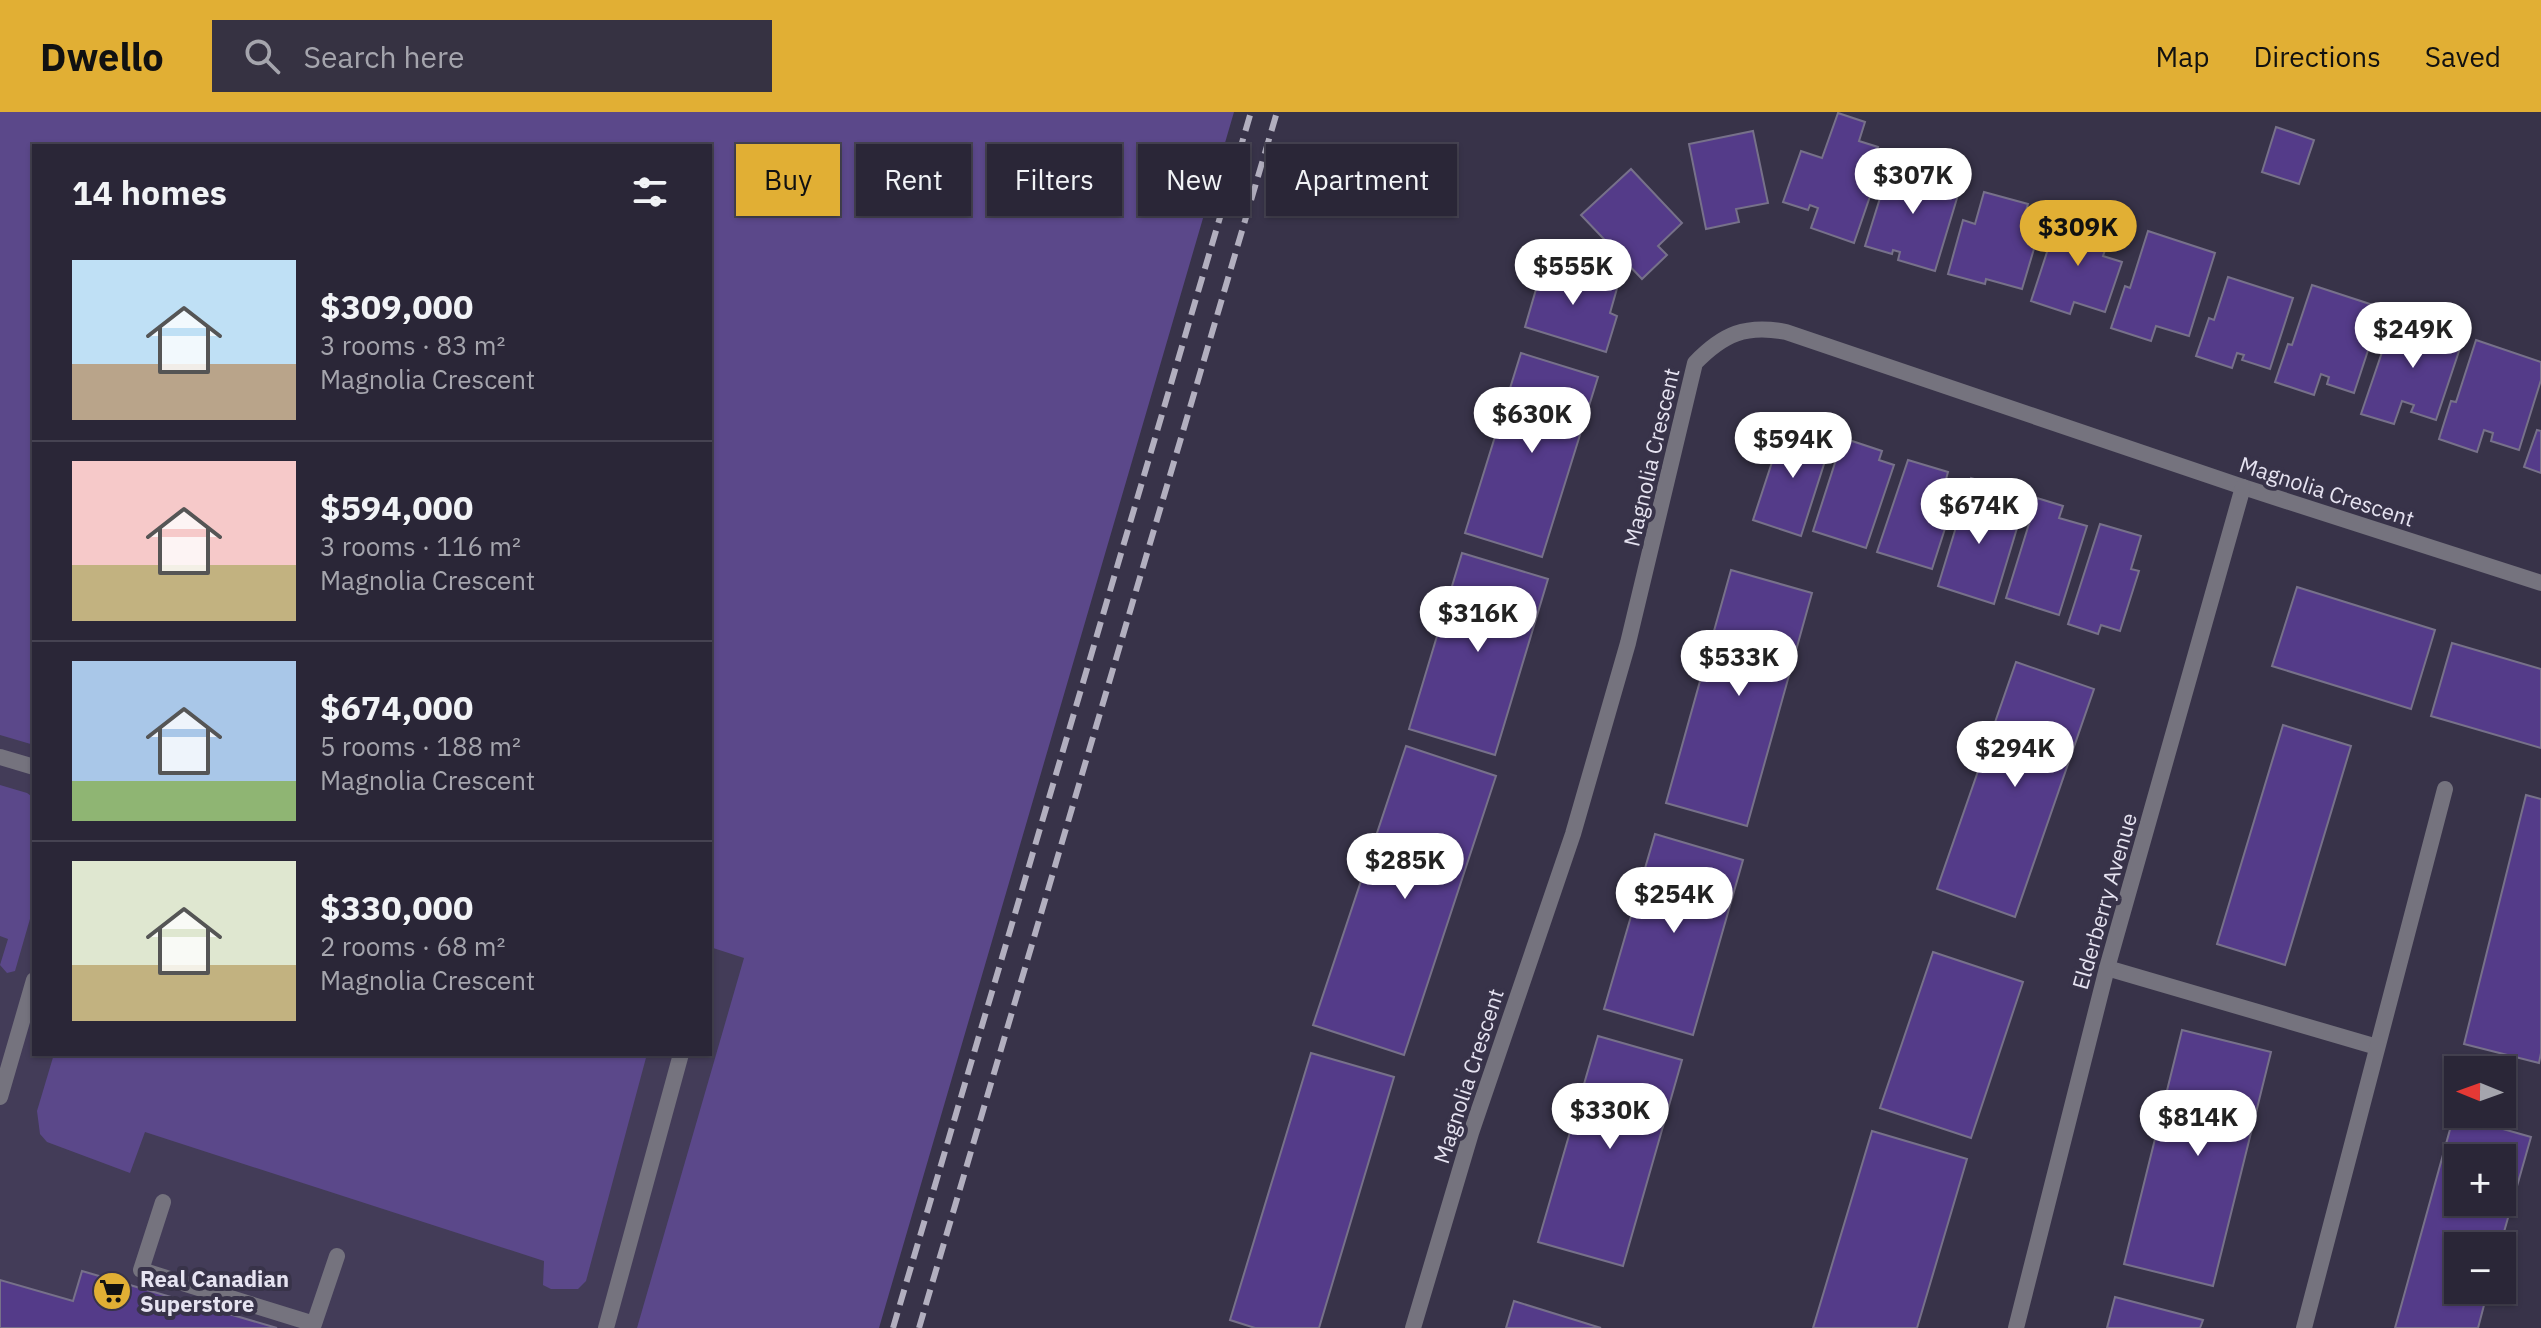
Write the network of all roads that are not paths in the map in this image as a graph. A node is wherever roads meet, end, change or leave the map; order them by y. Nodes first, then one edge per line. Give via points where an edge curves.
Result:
1 (2243, 487) junction
2 (2541, 583) edge
3 (0, 757) edge
4 (32, 766) edge
5 (2445, 789) dead end
6 (2107, 968) junction
7 (32, 987) edge
8 (2377, 1047) junction
9 (680, 1056) edge
10 (0, 1097) edge
11 (163, 1202) dead end
12 (337, 1256) dead end
13 (606, 1328) edge
14 (1413, 1328) edge
15 (2016, 1328) edge
16 (2304, 1328) edge

1 - 2 street, Magnolia Crescent
1 - 6 street, Elderberry Avenue
1 - 14 street, Magnolia Crescent via 1786,332 1763,327 1715,342 1695,363 1628,643 1573,834 1471,1133
3 - 4 street
5 - 8 street
6 - 8 street
6 - 15 street, Elderberry Avenue
7 - 10 street
8 - 16 street
9 - 13 street
11 - 12 street via 141,1270 314,1324

